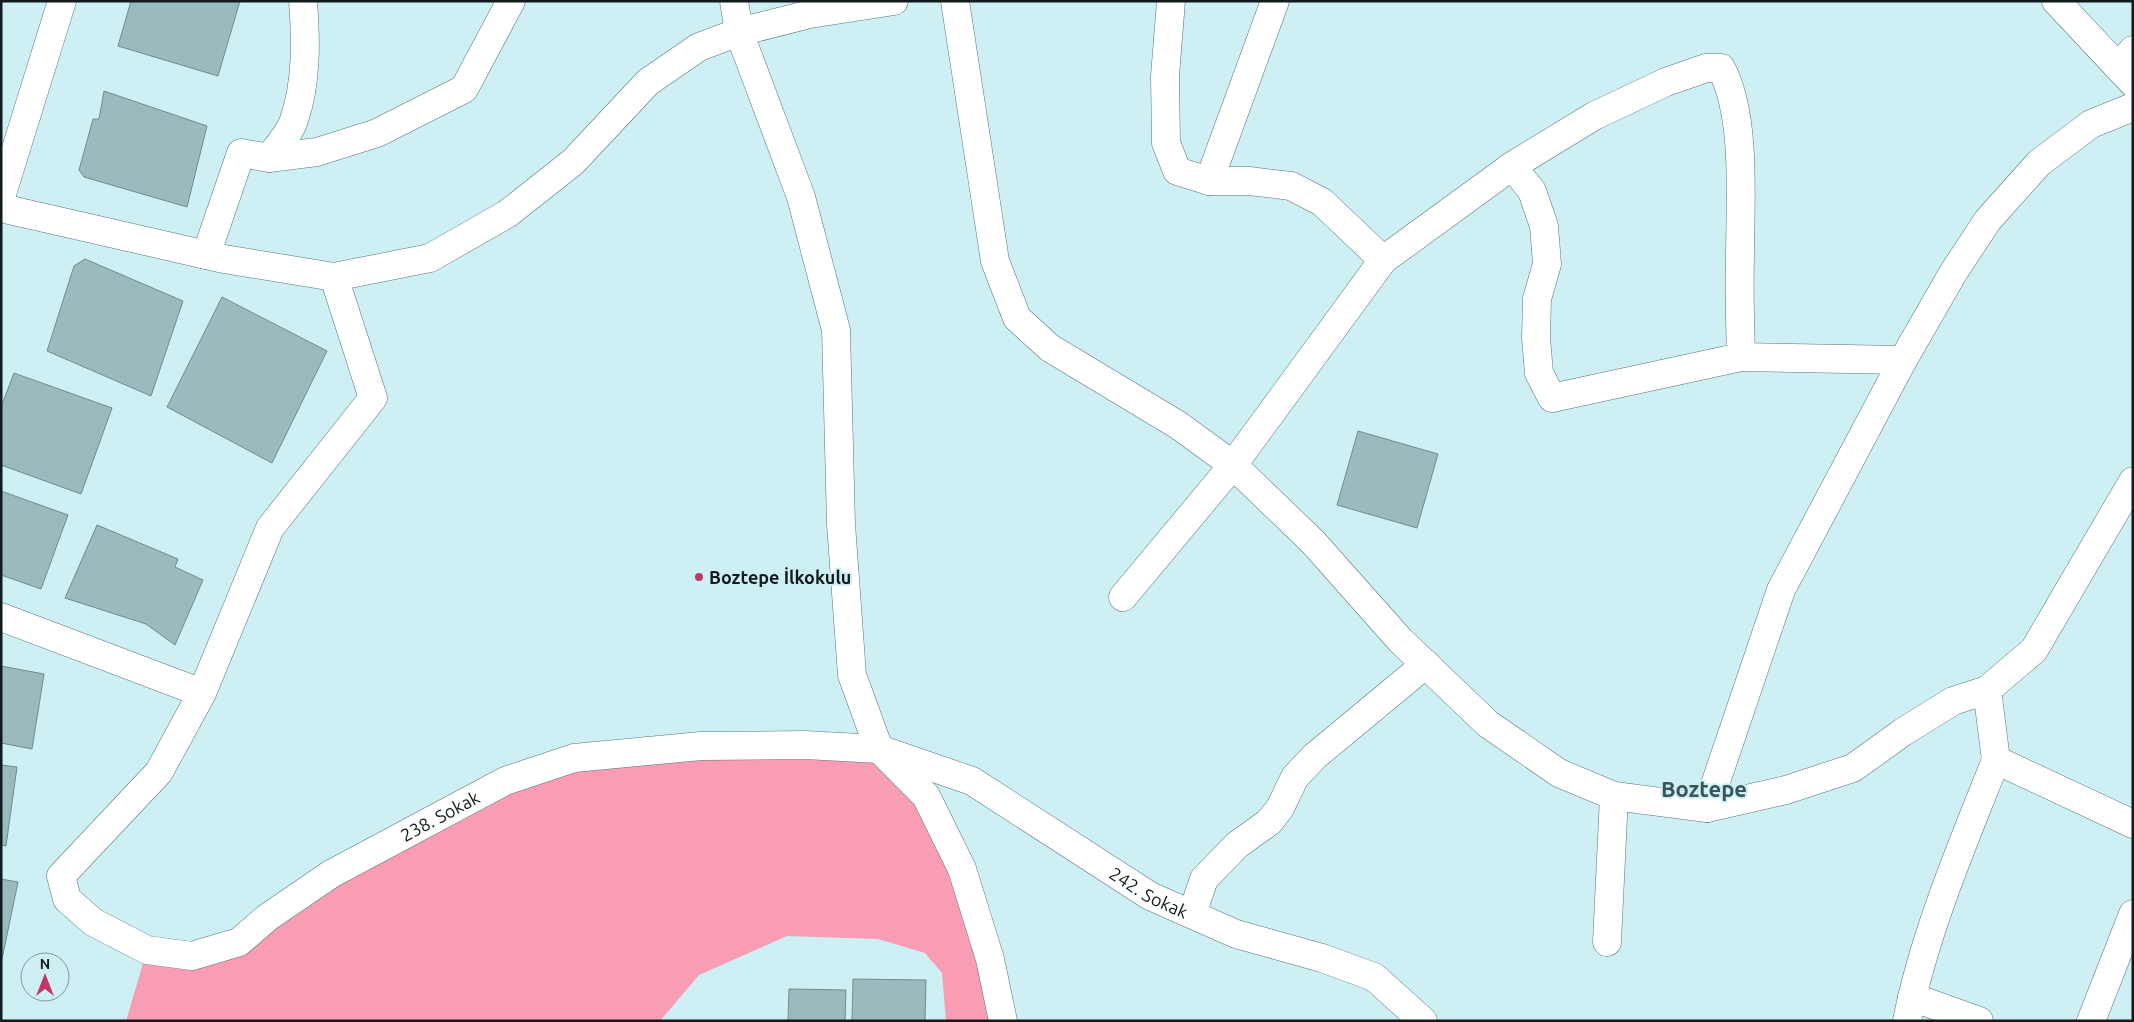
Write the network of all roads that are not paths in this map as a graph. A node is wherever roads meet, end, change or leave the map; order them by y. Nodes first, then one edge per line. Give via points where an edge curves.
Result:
1 (62, 1) edge
2 (303, 1) edge
3 (510, 1) edge
4 (734, 1) edge
5 (894, 1) edge
6 (955, 1) edge
7 (1171, 1) edge
8 (1275, 1) edge
9 (2056, 1) edge
10 (739, 32) junction
11 (2128, 67) edge
12 (2133, 107) edge
13 (269, 158) junction
14 (1512, 166) junction
15 (1209, 181) junction
16 (1, 197) edge
17 (1, 208) edge
18 (206, 255) junction
19 (1383, 260) junction
20 (334, 277) junction
21 (1741, 357) junction
22 (1903, 360) junction
23 (1233, 465) junction
24 (2133, 481) edge
25 (1123, 597) dead end
26 (1, 617) edge
27 (1426, 664) junction
28 (1987, 690) junction
29 (202, 693) junction
30 (879, 749) junction
31 (1996, 760) junction
32 (1614, 796) junction
33 (1707, 808) junction
34 (2133, 824) edge
35 (1192, 914) junction
36 (2133, 914) edge
37 (1607, 942) dead end
38 (1910, 1009) edge
39 (1003, 1021) edge
40 (1423, 1021) edge
41 (1979, 1021) edge
42 (2091, 1021) edge

1 - 16 street
2 - 13 street via 306,38 303,80 296,113
3 - 13 street via 464,89 377,133 317,152
4 - 10 street
5 - 10 street via 810,14
6 - 23 street via 995,261 1017,318 1050,348 1178,425
7 - 15 street via 1165,76 1166,143 1177,171
8 - 15 street
9 - 11 street
10 - 20 street via 699,47 648,82 573,162 506,214 430,258
10 - 30 street via 801,198 836,330 841,524 852,675
12 - 22 street via 2091,124 2039,163 1988,220
13 - 18 street via 242,153
14 - 19 street
14 - 21 street via 1532,191 1544,226 1547,264 1537,299 1536,338 1539,373 1552,398
14 - 21 street via 1594,116 1630,99 1706,68 1721,68 1728,81 1737,123
15 - 19 street via 1291,186 1322,202
17 - 18 street
18 - 20 street
19 - 23 street
20 - 29 street via 373,398 270,528
21 - 22 street
22 - 33 street via 1781,590
23 - 25 street
23 - 27 street via 1313,542 1400,640
24 - 28 street via 2034,650
26 - 29 street
27 - 32 street via 1488,724 1559,773
27 - 35 street via 1295,777 1280,808 1269,822 1237,845 1204,879
28 - 31 street
28 - 33 street via 1953,701 1853,768 1786,790
29 - 30 street, 238. Sokak via 159,772 61,876 67,899 93,922 147,950 192,956 239,942 268,917 332,874 505,781 574,758 702,746 805,745
30 - 35 street, 242. Sokak via 972,781 1150,896
30 - 39 street via 926,796 962,869 990,959
31 - 34 street
31 - 38 street via 1951,874
32 - 33 street
32 - 37 street
35 - 40 street, 242. Sokak via 1236,934 1322,958 1374,977
36 - 42 street
38 - 41 street

